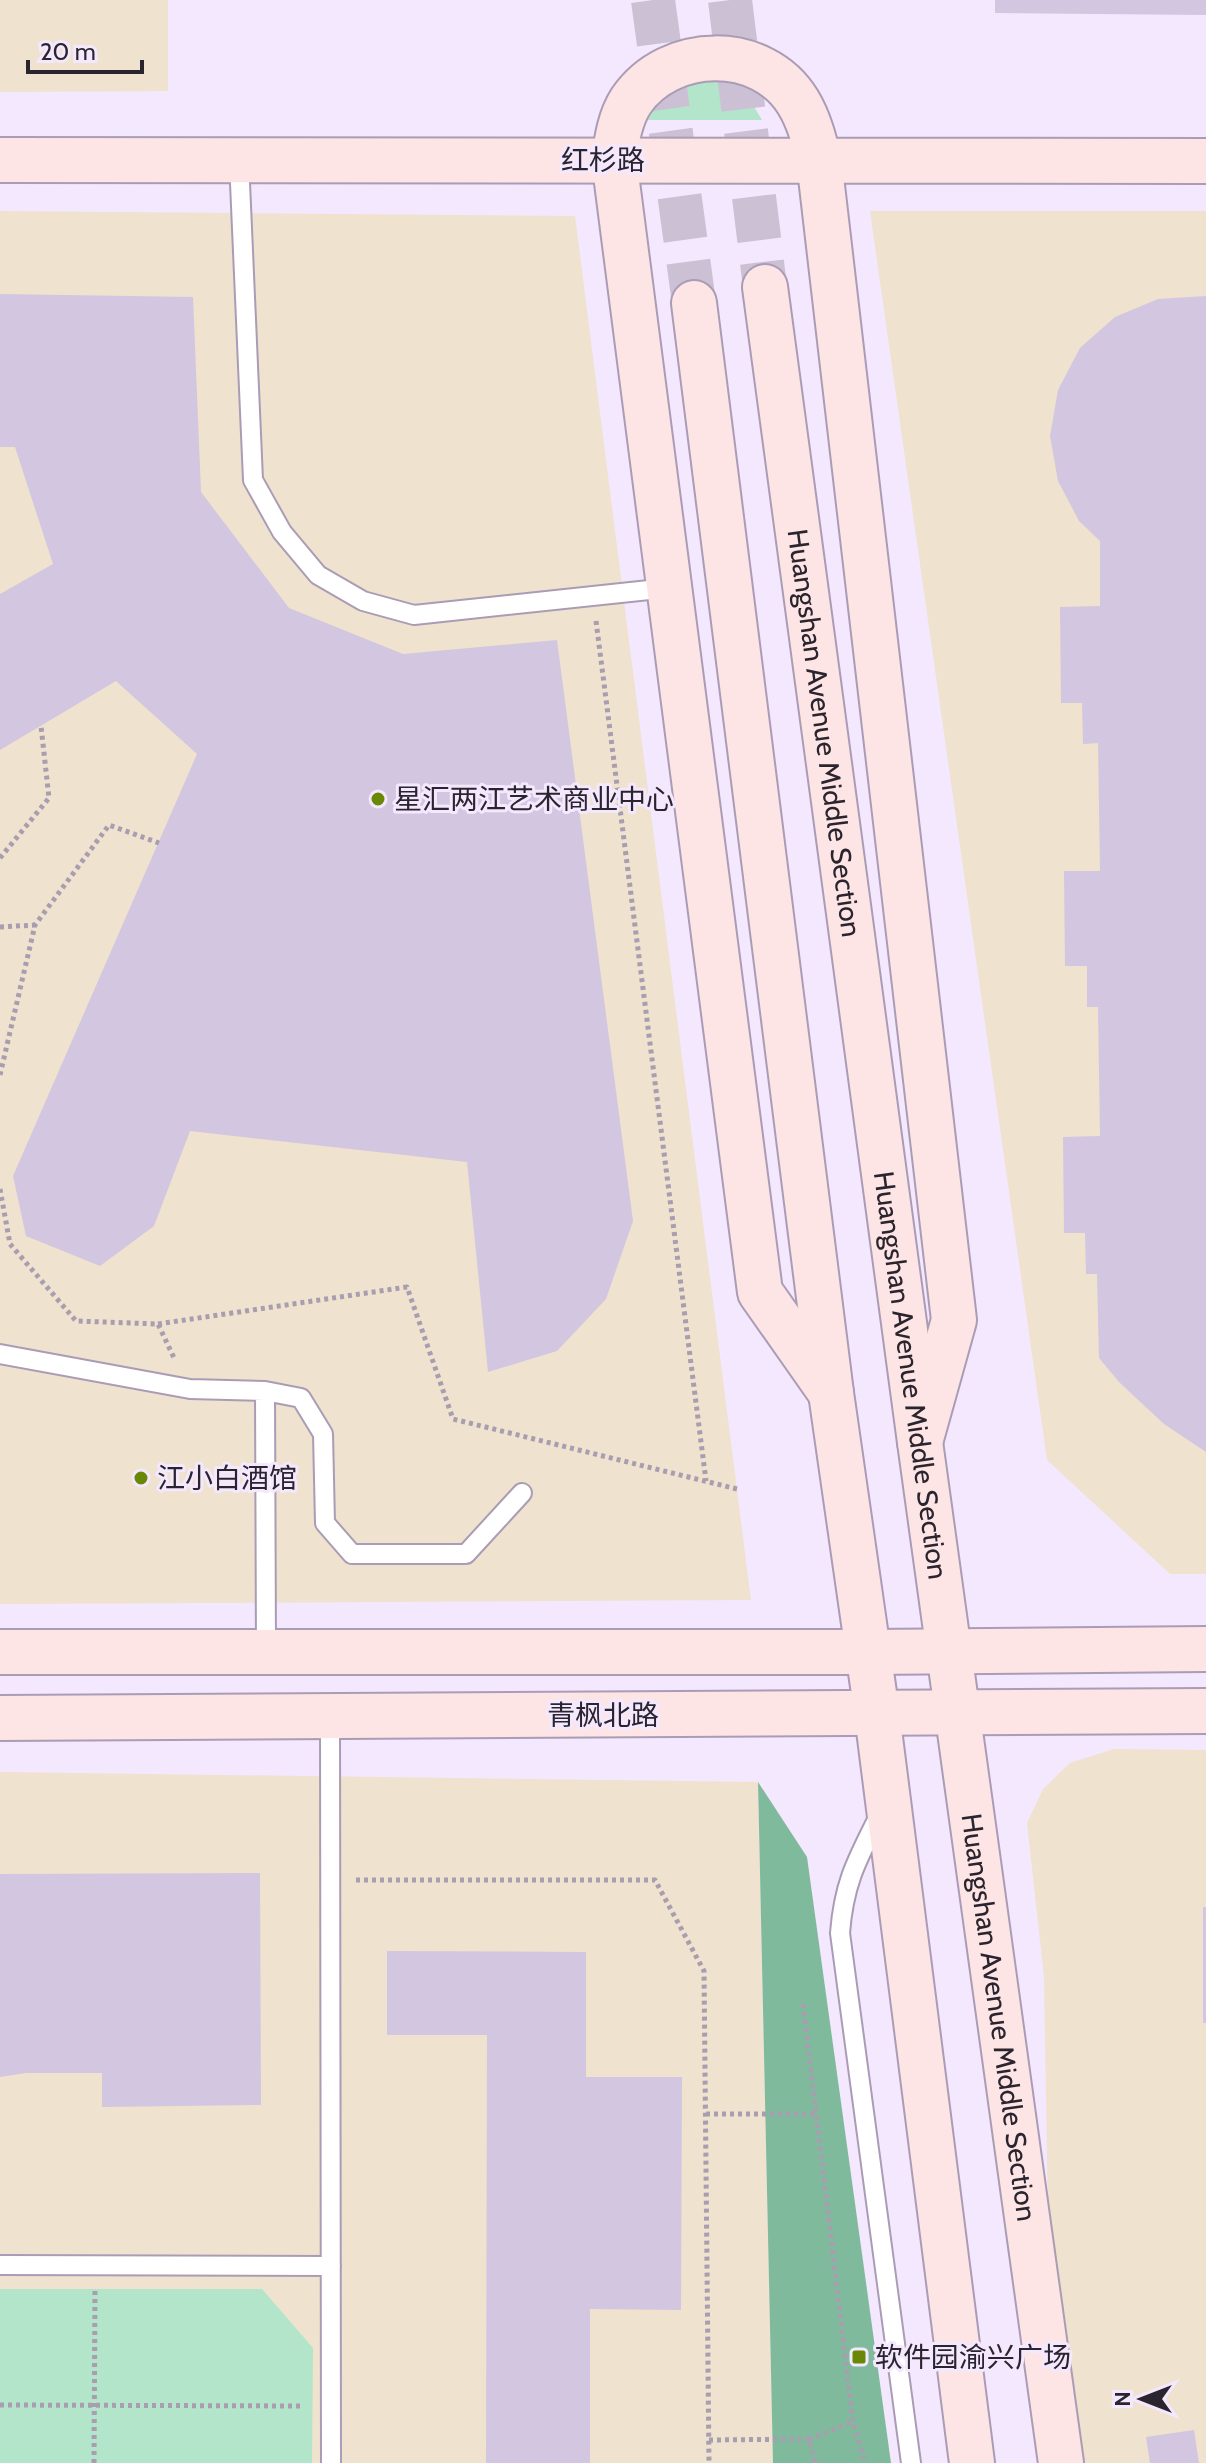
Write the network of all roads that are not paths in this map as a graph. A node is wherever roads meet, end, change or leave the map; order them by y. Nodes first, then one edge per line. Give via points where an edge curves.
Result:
1 (614, 159) junction
2 (0, 160) edge
3 (239, 160) junction
4 (819, 160) junction
5 (1206, 161) edge
6 (765, 287) tunnel mouth
7 (694, 303) tunnel mouth
8 (668, 588) junction
9 (0, 1354) edge
10 (265, 1391) junction
11 (831, 1393) junction
12 (920, 1442) junction
13 (522, 1493) dead end
14 (1206, 1649) edge
15 (0, 1652) edge
16 (266, 1652) junction
17 (868, 1652) junction
18 (950, 1652) junction
19 (1206, 1711) edge
20 (958, 1712) junction
21 (877, 1714) junction
22 (330, 1716) junction
23 (0, 1718) edge
24 (887, 1799) junction
25 (0, 2265) edge
26 (331, 2266) junction
27 (331, 2463) edge
28 (911, 2463) edge
29 (972, 2463) edge
30 (1061, 2463) edge

1 - 3 main road, 红杉路
1 - 4 main road, 红杉路
1 - 4 main road via 618,131 631,101 654,77 682,62 714,57 746,62 775,77 797,101
1 - 8 main road
2 - 3 main road, 红杉路
3 - 8 lane via 253,480 282,532 318,575 363,601 414,615
4 - 5 main road, 红杉路
4 - 12 main road via 954,1320
6 - 12 main road, Huangshan Avenue Middle Section
7 - 11 main road
8 - 11 main road via 760,1292
9 - 10 lane via 190,1389
10 - 13 lane via 301,1398 323,1434 325,1523 352,1554 466,1554
10 - 16 lane
11 - 17 main road
12 - 18 main road, Huangshan Avenue Middle Section
14 - 18 main road
15 - 16 main road
16 - 17 main road
17 - 18 main road
17 - 21 main road
18 - 20 main road, Huangshan Avenue Middle Section
19 - 20 main road, 青枫北路
20 - 21 main road, 青枫北路
20 - 30 main road, Huangshan Avenue Middle Section
21 - 22 main road, 青枫北路
21 - 24 main road
22 - 23 main road, 青枫北路
22 - 26 lane
24 - 28 lane via 849,1876 840,1933
24 - 29 main road
25 - 26 lane
26 - 27 lane

